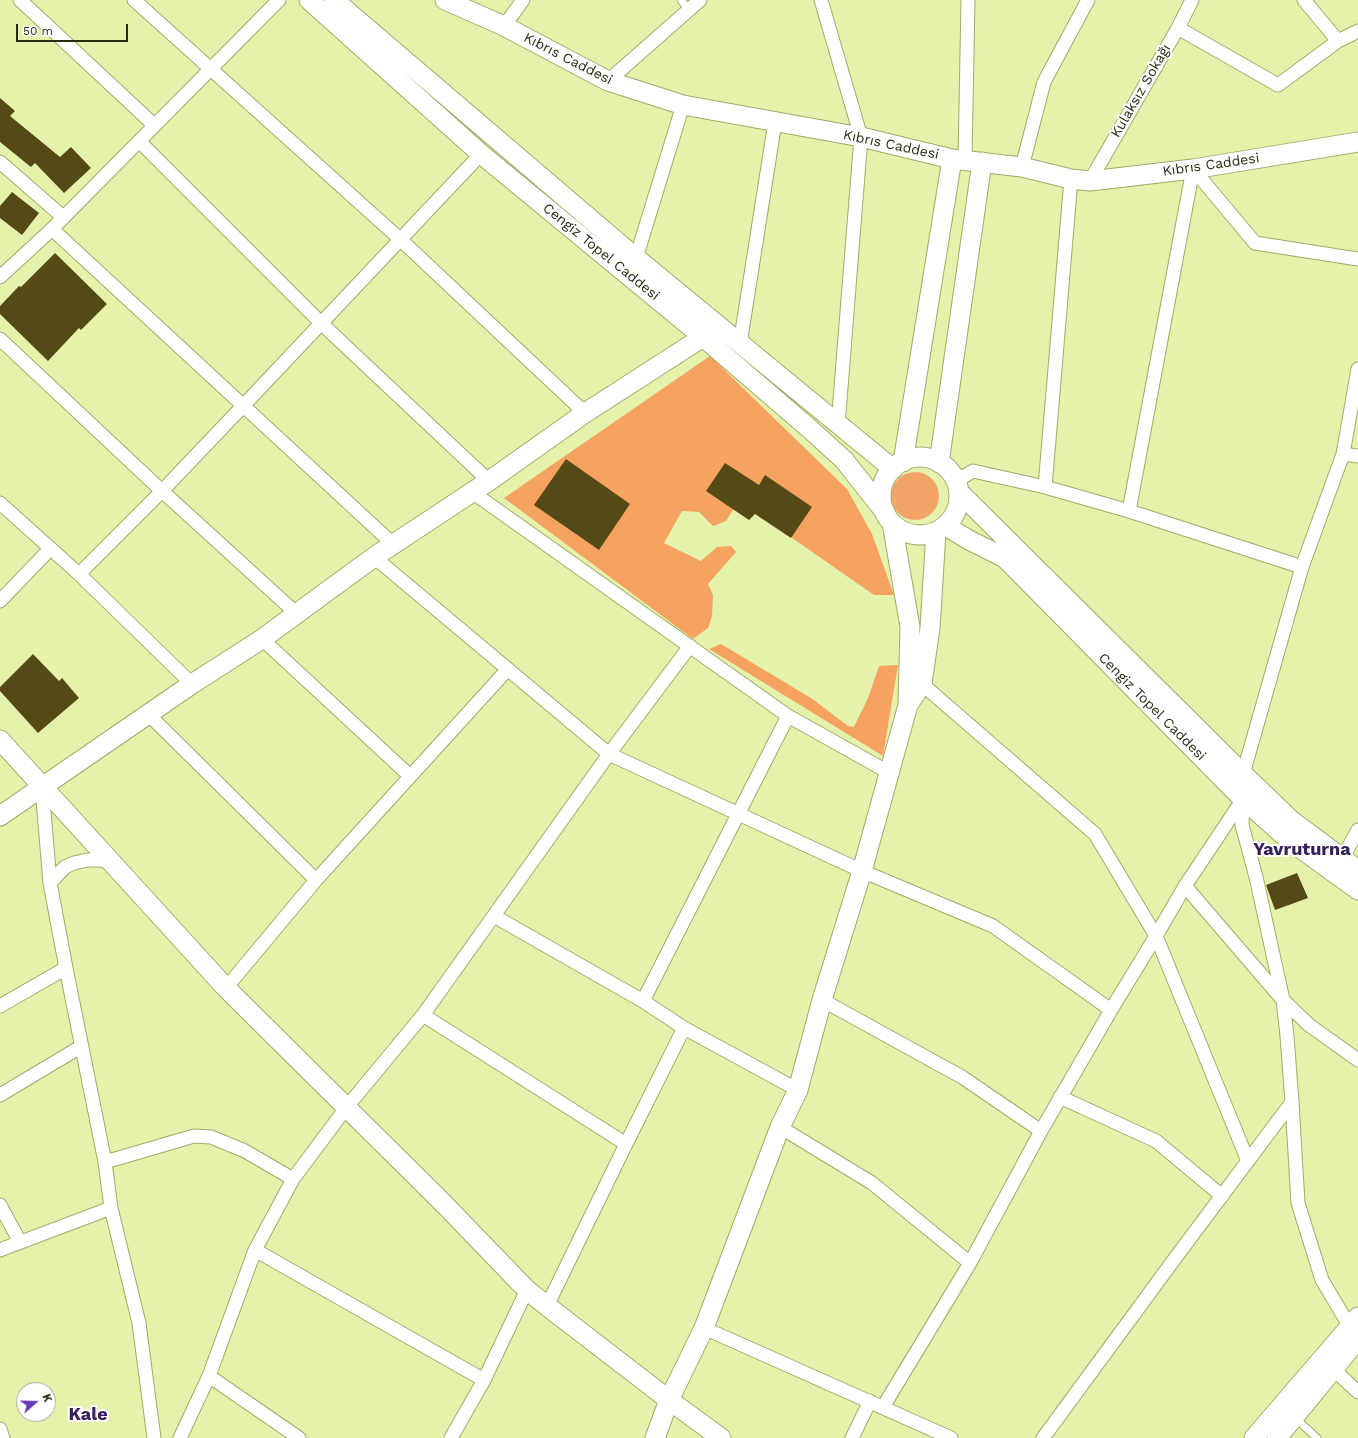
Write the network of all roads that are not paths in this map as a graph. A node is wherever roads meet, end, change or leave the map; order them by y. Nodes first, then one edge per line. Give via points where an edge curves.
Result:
1 (20, 0) edge
2 (134, 0) edge
3 (279, 0) edge
4 (308, 0) edge
5 (334, 0) edge
6 (445, 0) edge
7 (523, 0) edge
8 (700, 0) edge
9 (821, 0) edge
10 (968, 0) edge
11 (1088, 0) edge
12 (1192, 0) edge
13 (1304, 0) edge
14 (685, 5) edge
15 (504, 26) junction
16 (1178, 28) junction
17 (1358, 31) edge
18 (1338, 41) junction
19 (210, 70) junction
20 (608, 81) junction
21 (683, 105) junction
22 (775, 122) junction
23 (154, 125) junction
24 (861, 137) junction
25 (139, 141) junction
26 (1358, 142) edge
27 (481, 154) junction
28 (966, 160) junction
29 (0, 162) edge
30 (1022, 167) junction
31 (1193, 169) junction
32 (1071, 179) junction
33 (1090, 181) junction
34 (63, 217) junction
35 (52, 229) junction
36 (401, 240) junction
37 (636, 258) junction
38 (1358, 259) edge
39 (0, 277) edge
40 (322, 324) junction
41 (703, 337) junction
42 (0, 339) edge
43 (740, 344) junction
44 (1358, 369) edge
45 (243, 406) junction
46 (585, 413) junction
47 (838, 425) junction
48 (1343, 454) junction
49 (1358, 456) edge
50 (940, 463) junction
51 (898, 465) junction
52 (489, 481) junction
53 (957, 487) junction
54 (1045, 487) junction
55 (162, 491) junction
56 (472, 492) junction
57 (0, 503) edge
58 (1129, 511) junction
59 (888, 518) junction
60 (941, 529) junction
61 (394, 545) junction
62 (50, 549) junction
63 (374, 557) junction
64 (1302, 567) junction
65 (79, 574) junction
66 (0, 601) edge
67 (297, 614) junction
68 (262, 639) junction
69 (690, 646) junction
70 (508, 669) junction
71 (192, 684) junction
72 (922, 684) junction
73 (908, 705) junction
74 (148, 714) junction
75 (788, 716) junction
76 (0, 740) edge
77 (609, 754) junction
78 (890, 773) junction
79 (1243, 774) junction
80 (410, 776) junction
81 (42, 788) junction
82 (1243, 799) junction
83 (739, 813) junction
84 (0, 816) edge
85 (1358, 830) edge
86 (1342, 859) junction
87 (112, 863) junction
88 (1358, 870) edge
89 (862, 871) junction
90 (316, 880) junction
91 (50, 883) junction
92 (1185, 886) junction
93 (1358, 890) edge
94 (494, 916) junction
95 (1156, 936) junction
96 (66, 968) junction
97 (226, 988) junction
98 (822, 1000) junction
99 (1283, 1000) junction
100 (643, 1001) junction
101 (0, 1006) edge
102 (1111, 1010) junction
103 (424, 1015) junction
104 (684, 1028) junction
105 (82, 1046) junction
106 (1358, 1060) edge
107 (798, 1090) junction
108 (0, 1095) edge
109 (1060, 1097) junction
110 (1292, 1102) junction
111 (346, 1108) junction
112 (780, 1127) junction
113 (1040, 1131) junction
114 (626, 1144) junction
115 (1248, 1161) junction
116 (105, 1162) junction
117 (293, 1179) junction
118 (1222, 1196) junction
119 (0, 1205) edge
120 (111, 1208) junction
121 (20, 1242) junction
122 (0, 1250) edge
123 (254, 1250) junction
124 (970, 1263) junction
125 (528, 1290) junction
126 (547, 1306) junction
127 (704, 1328) junction
128 (1355, 1328) edge
129 (1333, 1369) junction
130 (209, 1376) junction
131 (484, 1380) junction
132 (1358, 1392) edge
133 (669, 1400) junction
134 (870, 1402) junction
135 (883, 1407) junction
136 (1294, 1417) junction
137 (0, 1429) edge
138 (3, 1438) edge
139 (154, 1438) edge
140 (180, 1438) edge
141 (299, 1438) edge
142 (450, 1438) edge
143 (656, 1438) edge
144 (721, 1438) edge
145 (852, 1438) edge
146 (950, 1438) edge
147 (1043, 1438) edge
148 (1254, 1438) edge
149 (1277, 1438) edge
150 (1317, 1438) edge

1 - 23 street
2 - 19 street
3 - 19 street
4 - 27 street, Cengiz Topel Caddesi
5 - 37 street, Cengiz Topel Caddesi
6 - 15 street, Kıbrıs Caddesi
7 - 15 street
8 - 14 street
9 - 24 street
10 - 28 street
11 - 30 street via 1044,82
12 - 16 street, Kulaksız Sokağı
13 - 18 street
14 - 20 street
15 - 20 street, Kıbrıs Caddesi
16 - 18 street via 1278,85
16 - 33 street, Kulaksız Sokağı
17 - 18 street
19 - 23 street
19 - 36 street
20 - 21 street, Kıbrıs Caddesi
21 - 22 street, Kıbrıs Caddesi
21 - 37 street
22 - 24 street, Kıbrıs Caddesi
22 - 43 street
23 - 25 street
24 - 28 street, Kıbrıs Caddesi
24 - 47 street
25 - 34 street
25 - 40 street
26 - 31 street, Kıbrıs Caddesi
27 - 36 street
27 - 41 street, Cengiz Topel Caddesi
28 - 30 street, Kıbrıs Caddesi
28 - 50 street
28 - 51 street
29 - 34 street
30 - 32 street, Kıbrıs Caddesi
31 - 33 street, Kıbrıs Caddesi
31 - 38 street via 1255,243
31 - 58 street
32 - 33 street, Kıbrıs Caddesi
32 - 54 street
34 - 35 street
35 - 39 street
35 - 45 street
36 - 40 street
36 - 46 street
37 - 43 street, Cengiz Topel Caddesi
40 - 45 street
40 - 52 street
41 - 46 street
41 - 59 street, Cengiz Topel Caddesi via 844,460
42 - 55 street
43 - 47 street, Cengiz Topel Caddesi
44 - 48 street
45 - 55 street
45 - 61 street
46 - 52 street
47 - 51 street, Cengiz Topel Caddesi
48 - 49 street
48 - 64 street
50 - 51 street via 928,458 915,458
50 - 53 street via 949,470
51 - 59 street via 886,478 882,489 882,501
52 - 56 street
53 - 54 street via 973,471
53 - 60 street via 958,505 954,516
53 - 79 street, Cengiz Topel Caddesi
54 - 58 street
55 - 65 street
55 - 67 street
56 - 61 street
56 - 69 street
57 - 62 street
58 - 64 street
59 - 60 street via 901,530 912,534 924,535
59 - 73 street via 910,627
60 - 72 street
60 - 82 street, Cengiz Topel Caddesi via 1006,558
61 - 63 street
62 - 65 street
62 - 66 street
63 - 67 street
63 - 70 street
64 - 79 street
65 - 71 street
67 - 68 street
68 - 71 street
68 - 80 street
69 - 75 street
69 - 77 street
70 - 77 street
70 - 80 street
71 - 74 street
72 - 73 street
72 - 95 street via 1095,834
73 - 78 street
74 - 81 street
74 - 90 street
75 - 78 street
75 - 83 street
76 - 81 street
77 - 83 street
77 - 94 street
78 - 89 street
79 - 86 street, Cengiz Topel Caddesi via 1292,821
80 - 90 street
81 - 84 street
81 - 87 street
81 - 91 street
82 - 92 street
82 - 93 street, Cengiz Topel Caddesi via 1289,840
82 - 99 street via 1242,825
83 - 89 street
83 - 100 street
85 - 86 street
86 - 88 street, Cengiz Topel Caddesi
87 - 91 street via 87,860 74,863 65,867
87 - 97 street
89 - 98 street
89 - 102 street via 993,926
90 - 97 street
91 - 96 street
92 - 95 street
92 - 99 street
94 - 100 street
94 - 103 street
95 - 102 street
95 - 115 street
96 - 101 street
96 - 105 street
97 - 111 street
98 - 107 street
98 - 113 street via 962,1077
99 - 106 street via 1309,1024
99 - 110 street
100 - 104 street
102 - 109 street
103 - 111 street
103 - 114 street
104 - 107 street
104 - 114 street
105 - 108 street
105 - 116 street
107 - 112 street
109 - 113 street
109 - 118 street via 1156,1141
110 - 115 street
110 - 128 street via 1298,1203 1322,1280
111 - 117 street
111 - 125 street
112 - 124 street via 872,1183
112 - 127 street
113 - 124 street
114 - 126 street
115 - 118 street
116 - 117 street via 194,1136 211,1137 245,1151
116 - 120 street
117 - 123 street
118 - 147 street
119 - 121 street
120 - 121 street
120 - 139 street via 139,1323
121 - 122 street
123 - 130 street
123 - 131 street
124 - 135 street
125 - 126 street
125 - 131 street
126 - 133 street
127 - 133 street
127 - 134 street
128 - 129 street
128 - 148 street
129 - 132 street
129 - 136 street
130 - 140 street
130 - 141 street
131 - 142 street
133 - 143 street
133 - 144 street
134 - 135 street
134 - 145 street
135 - 146 street
136 - 149 street
136 - 150 lane
137 - 138 street

